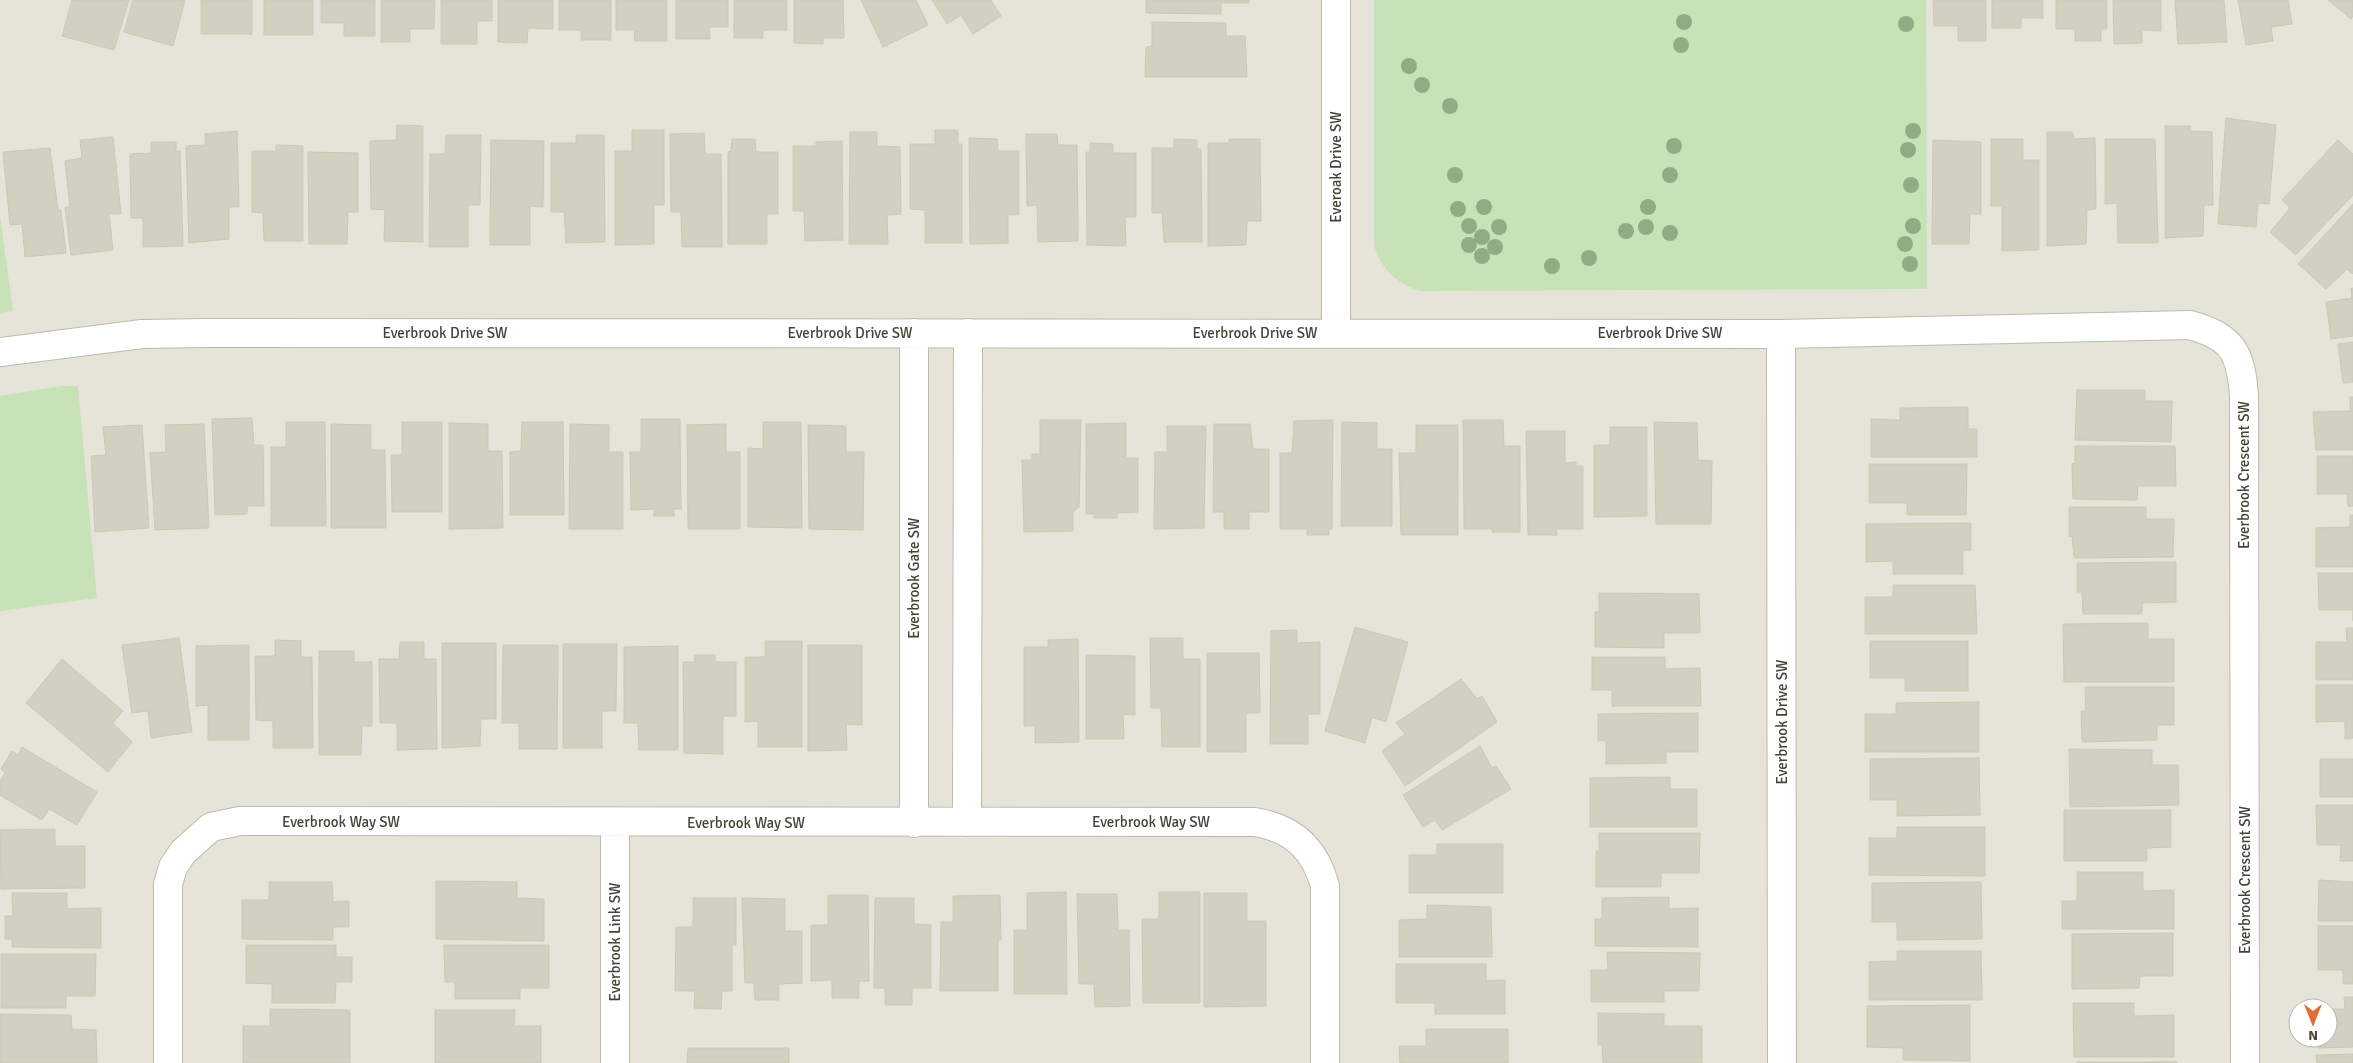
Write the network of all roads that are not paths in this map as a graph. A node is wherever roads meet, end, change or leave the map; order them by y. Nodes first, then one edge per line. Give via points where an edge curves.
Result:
1 (1336, 0) edge
2 (914, 333) junction
3 (968, 333) junction
4 (1336, 333) junction
5 (1781, 334) junction
6 (0, 352) edge
7 (614, 822) junction
8 (967, 822) junction
9 (914, 823) junction
10 (168, 1063) edge
11 (614, 1063) edge
12 (1325, 1063) edge
13 (1782, 1063) edge
14 (2245, 1063) edge

1 - 4 street, Everoak Drive SW
2 - 3 street, Everbrook Drive SW
2 - 6 street, Everbrook Drive SW via 150,334
2 - 9 street, Everbrook Gate SW
3 - 4 street, Everbrook Drive SW
3 - 8 street
4 - 5 street, Everbrook Drive SW
5 - 13 street, Everbrook Drive SW
5 - 14 street, Everbrook Crescent SW via 2190,325 2226,341 2237,354 2244,396
7 - 9 street, Everbrook Way SW
7 - 10 street, Everbrook Way SW via 240,821 211,827 183,852 172,867 168,884
7 - 11 street, Everbrook Link SW
8 - 9 street, Everbrook Way SW
8 - 12 street, Everbrook Way SW via 1255,822 1276,826 1294,836 1314,860 1324,886

